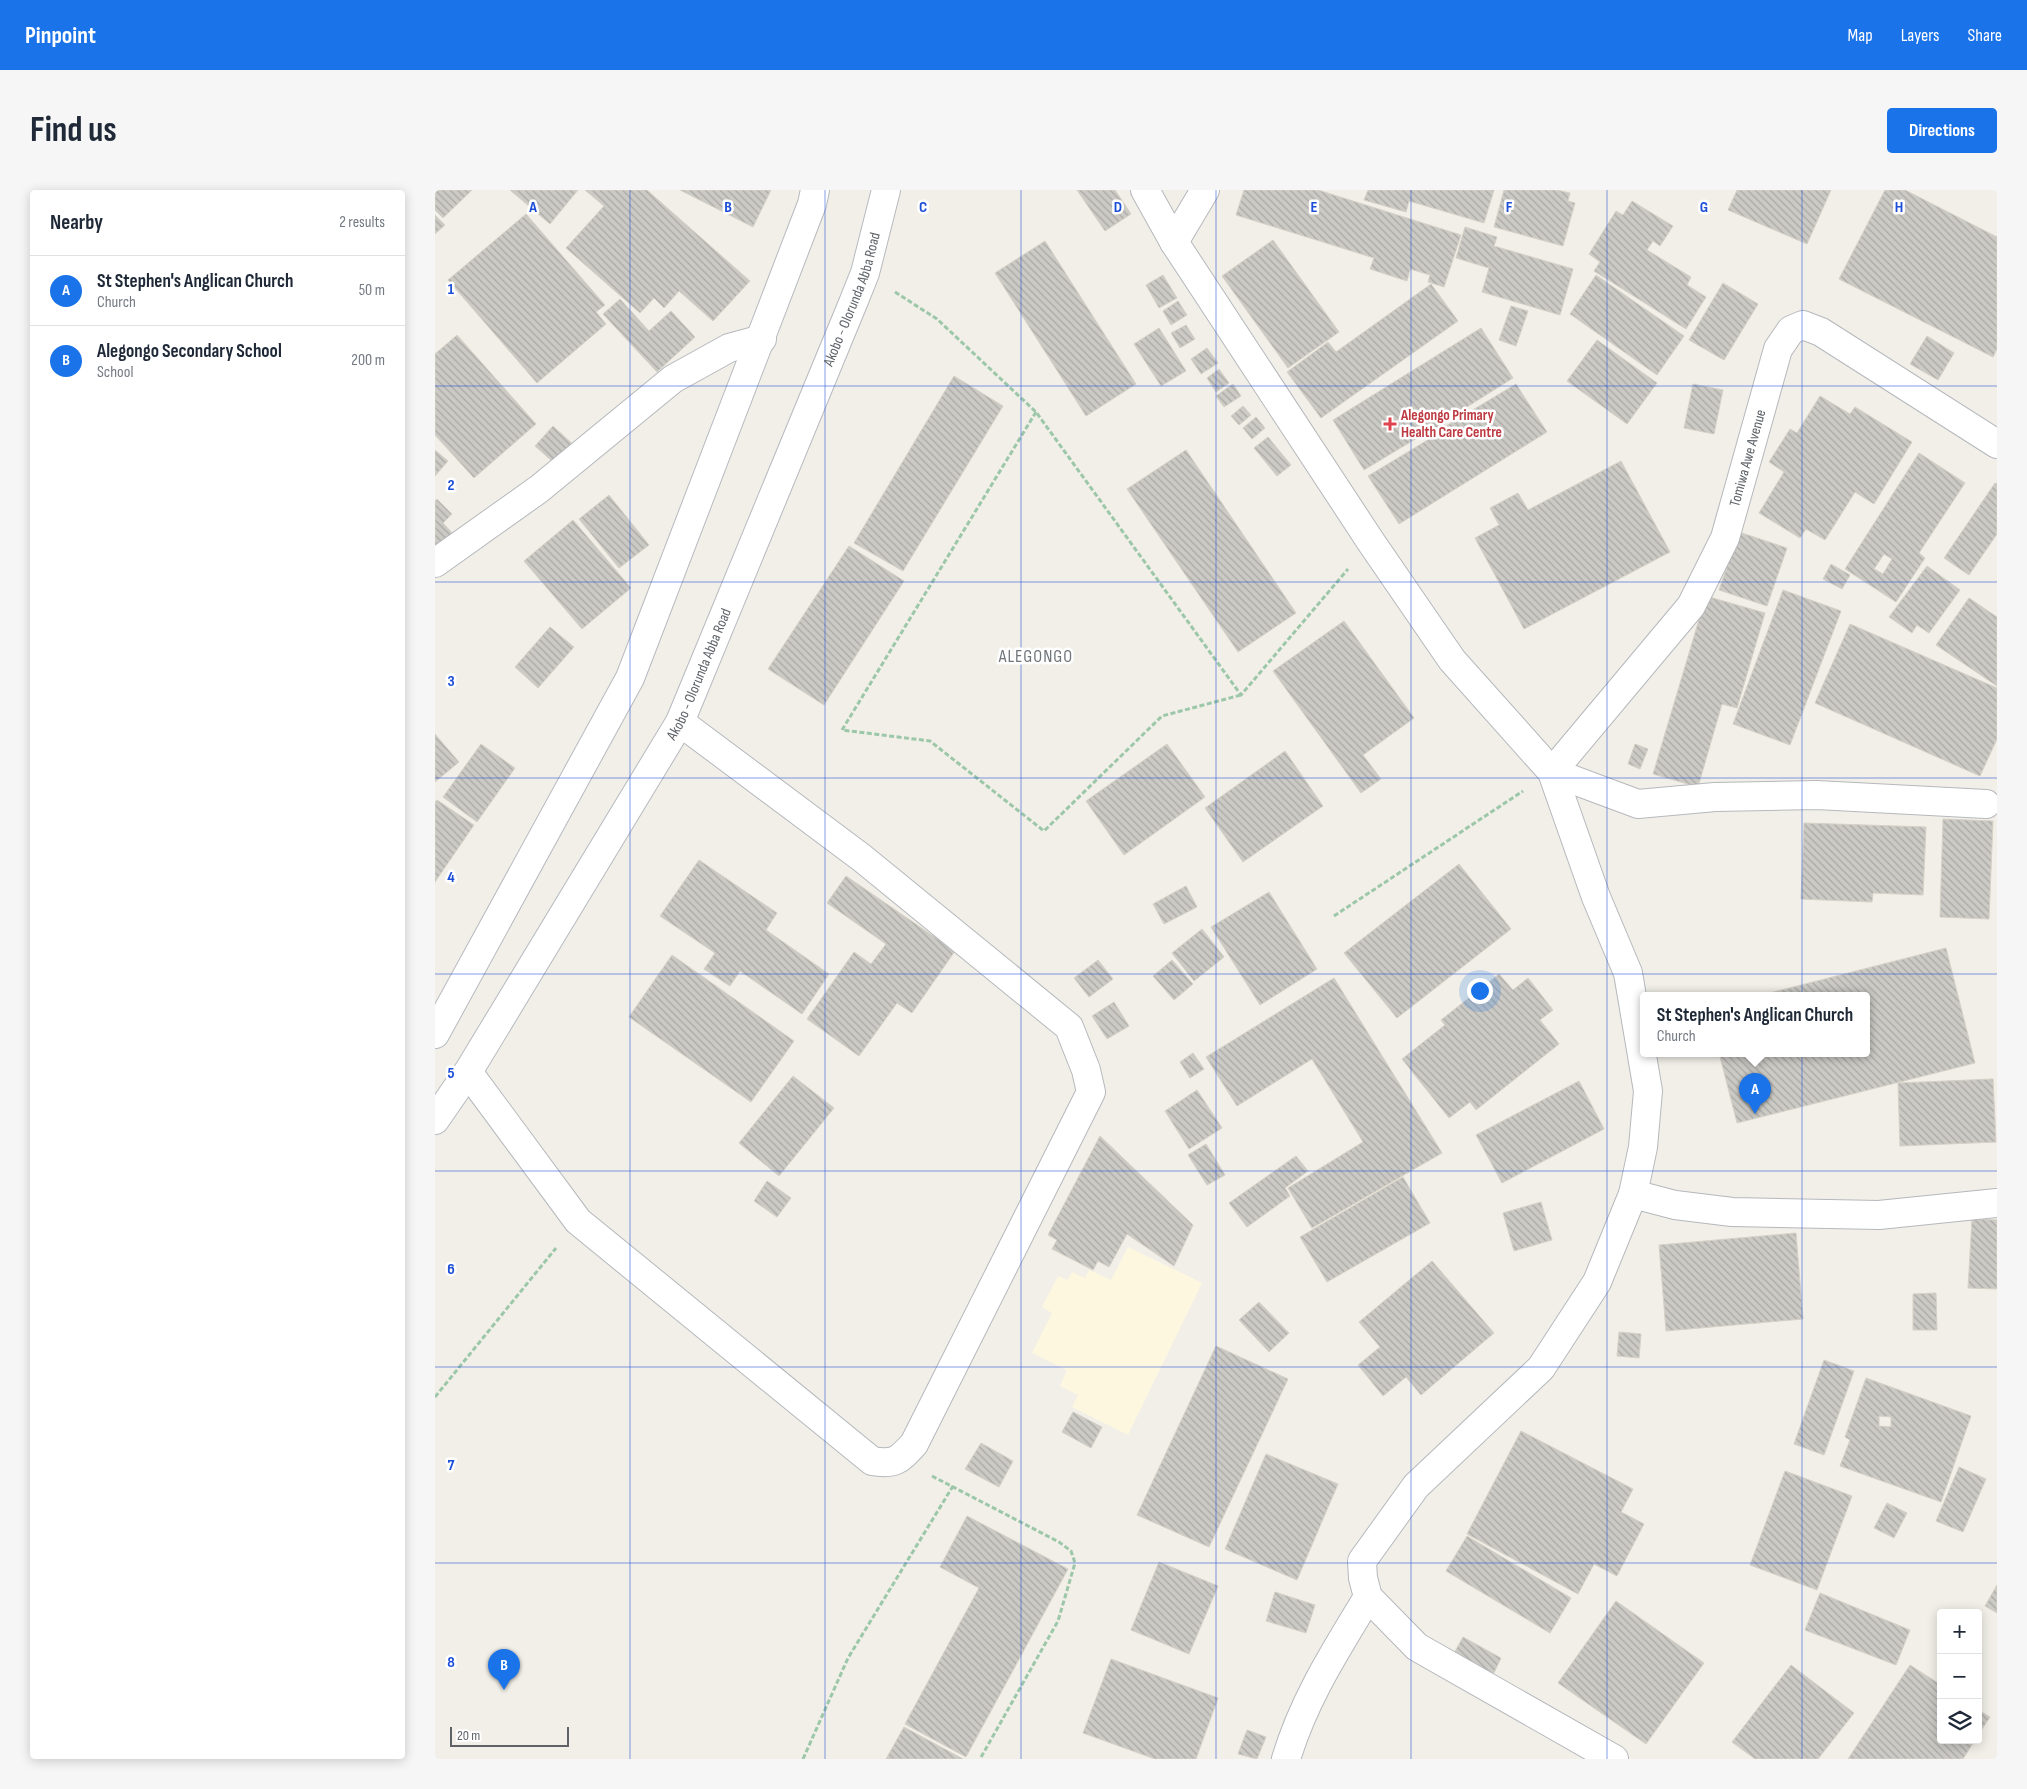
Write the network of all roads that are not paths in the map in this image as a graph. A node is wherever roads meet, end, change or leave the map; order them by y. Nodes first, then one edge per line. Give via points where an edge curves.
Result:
1 (815, 190) edge
2 (886, 190) edge
3 (1145, 190) edge
4 (1205, 190) edge
5 (1175, 242) junction
6 (762, 339) junction
7 (1997, 444) edge
8 (435, 563) edge
9 (680, 722) junction
10 (1553, 772) junction
11 (1986, 804) dead end
12 (435, 1034) edge
13 (1640, 1044) edge
14 (1642, 1057) edge
15 (467, 1072) junction
16 (435, 1120) edge
17 (1633, 1194) junction
18 (1997, 1203) edge
19 (1368, 1597) junction
20 (1286, 1759) edge
21 (1613, 1759) edge

1 - 6 street
2 - 9 street, Akobo - Olorunda Abba Road via 865,273
3 - 5 street
4 - 5 street
5 - 10 street via 1452,660
6 - 8 street via 729,348 673,379 539,489
6 - 12 street via 630,678
7 - 10 street, Tomiwa Awe Avenue via 1821,332 1803,325 1791,330 1778,349 1725,538 1691,606
9 - 15 street, Akobo - Olorunda Abba Road
9 - 15 street via 862,858 1069,1027 1086,1070 1091,1092 914,1444 899,1460 872,1461 578,1221
10 - 11 street via 1638,804 1715,797 1817,795
10 - 13 street via 1596,897 1628,973
14 - 17 street via 1648,1091 1643,1147
15 - 16 street, Akobo - Olorunda Abba Road
17 - 18 street via 1675,1205 1732,1212 1879,1215
17 - 19 street via 1597,1282 1541,1368 1416,1486 1368,1551 1363,1561 1363,1578
19 - 20 street via 1321,1673 1293,1735
19 - 21 street via 1417,1647

